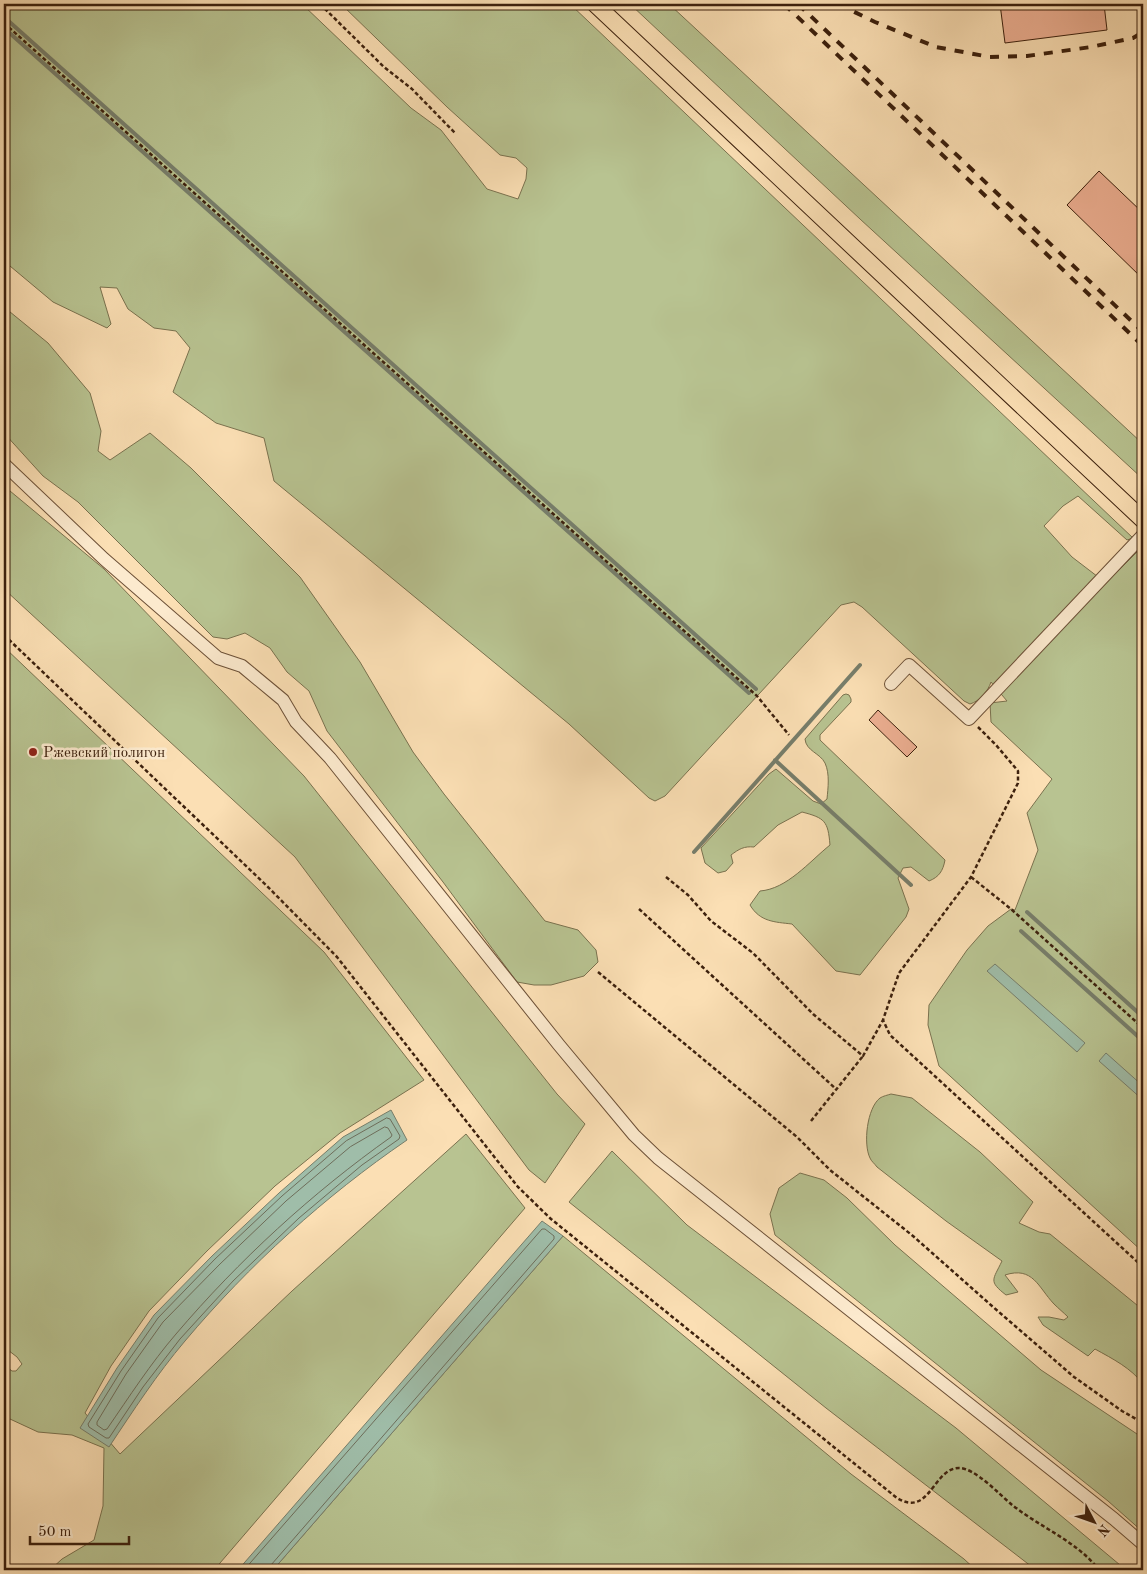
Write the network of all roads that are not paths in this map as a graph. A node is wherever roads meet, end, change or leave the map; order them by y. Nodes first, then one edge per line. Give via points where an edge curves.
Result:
1 (595, 4) edge
2 (4, 464) edge
3 (1143, 520) edge
4 (1143, 535) edge
5 (891, 684) dead end
6 (1143, 1544) edge

1 - 3 main road
2 - 6 lane via 104,559 218,658 242,666 283,700 296,722 330,758 509,985 634,1135 658,1158
4 - 5 lane via 969,719 909,665

